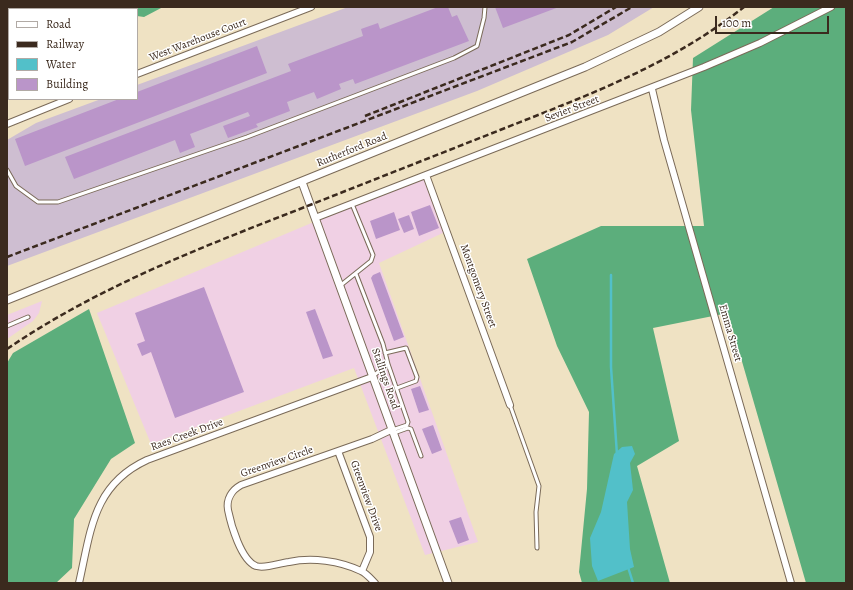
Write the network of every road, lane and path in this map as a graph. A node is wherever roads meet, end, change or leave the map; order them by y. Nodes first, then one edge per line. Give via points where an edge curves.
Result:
1 (311, 7) edge
2 (485, 7) edge
3 (700, 7) edge
4 (831, 7) edge
5 (138, 74) edge
6 (652, 89) junction
7 (67, 100) edge
8 (7, 124) edge
9 (7, 170) edge
10 (426, 175) junction
11 (302, 182) junction
12 (352, 204) junction
13 (315, 218) junction
14 (356, 274) junction
15 (340, 285) junction
16 (7, 300) edge
17 (28, 317) dead end
18 (7, 326) edge
19 (386, 353) junction
20 (388, 364) junction
21 (372, 378) junction
22 (397, 388) junction
23 (510, 405) joint
24 (392, 432) junction
25 (338, 451) junction
26 (421, 456) dead end
27 (537, 548) dead end
28 (362, 571) junction
29 (80, 583) edge
30 (375, 583) edge
31 (448, 583) edge
32 (791, 583) edge

1 - 5 street, West Warehouse Court
2 - 9 lane via 477,46 454,58 247,137 58,202 38,202 16,186
3 - 11 street, Rutherford Road via 659,32 592,64
4 - 6 street, Sevier Street via 760,43
6 - 10 street, Sevier Street
6 - 32 street, Emma Street via 664,140
7 - 8 street
10 - 12 street, Sevier Street
10 - 23 street, Montgomery Street
11 - 13 street, Stallings Road
11 - 16 street, Rutherford Road
12 - 13 street, Sevier Street
12 - 14 lane via 372,255 371,261
13 - 15 street, Stallings Road
14 - 15 lane
14 - 19 lane
15 - 21 street, Stallings Road
17 - 18 lane
19 - 20 lane
19 - 22 lane via 406,348 417,377 416,381
20 - 21 lane
20 - 22 lane
21 - 24 street, Stallings Road
21 - 29 street, Raes Creek Drive via 148,460 125,472 108,489 97,510
22 - 24 lane via 408,422 407,425
23 - 27 lane via 539,486 536,512
24 - 25 street, Greenview Circle
24 - 26 lane via 410,429
24 - 31 street, Stallings Road
25 - 28 street, Greenview Drive via 370,537 370,552
25 - 28 street, Greenview Circle via 241,485 229,497 227,508 242,552 246,559 256,566 266,567 290,561 312,560 335,563
28 - 30 street, Greenview Circle

